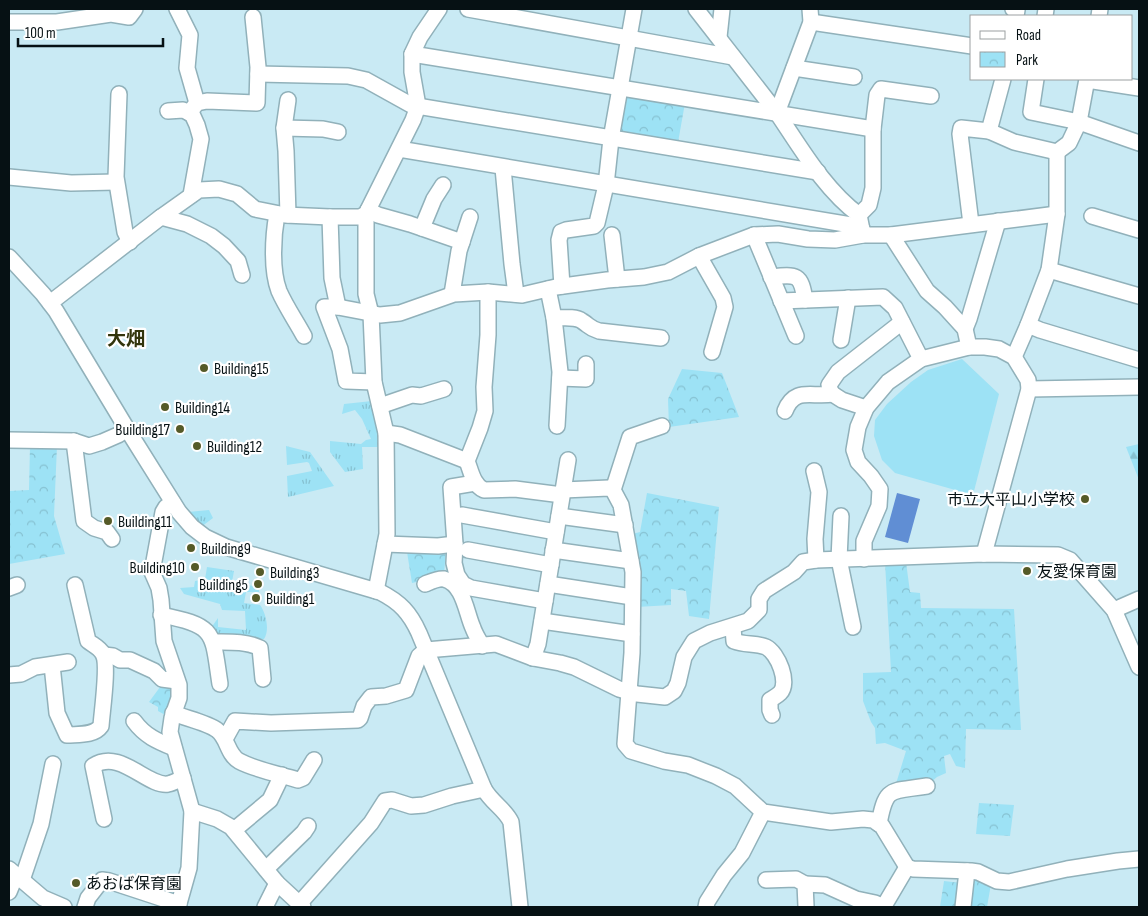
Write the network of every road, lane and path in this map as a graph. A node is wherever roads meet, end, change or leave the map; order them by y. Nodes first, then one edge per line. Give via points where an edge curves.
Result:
1 (135, 9) edge
2 (177, 9) edge
3 (439, 9) edge
4 (468, 9) edge
5 (634, 9) edge
6 (696, 9) edge
7 (722, 9) edge
8 (111, 11) edge
9 (522, 14) edge
10 (811, 15) edge
11 (253, 17) dead end
12 (9, 22) edge
13 (719, 37) junction
14 (630, 38) junction
15 (970, 46) edge
16 (412, 54) junction
17 (733, 57) junction
18 (794, 68) junction
19 (258, 74) junction
20 (854, 77) dead end
21 (1003, 80) edge
22 (1036, 80) edge
23 (1087, 80) edge
24 (1093, 80) edge
25 (620, 88) junction
26 (1139, 88) edge
27 (119, 94) dead end
28 (931, 96) dead end
29 (288, 100) dead end
30 (418, 106) junction
31 (193, 108) junction
32 (168, 111) dead end
33 (777, 114) junction
34 (1079, 122) junction
35 (284, 128) junction
36 (873, 129) junction
37 (989, 130) junction
38 (338, 132) dead end
39 (612, 139) junction
40 (1139, 143) edge
41 (399, 149) junction
42 (1057, 152) junction
43 (503, 168) junction
44 (818, 172) junction
45 (9, 177) edge
46 (116, 182) junction
47 (443, 185) dead end
48 (606, 185) junction
49 (192, 195) junction
50 (367, 212) junction
51 (1057, 214) junction
52 (283, 215) junction
53 (1092, 216) dead end
54 (161, 217) junction
55 (330, 217) junction
56 (470, 217) dead end
57 (998, 221) junction
58 (971, 224) junction
59 (861, 226) junction
60 (422, 228) junction
61 (1139, 230) edge
62 (612, 235) dead end
63 (754, 235) junction
64 (891, 235) junction
65 (130, 242) junction
66 (462, 242) junction
67 (699, 256) junction
68 (9, 257) edge
69 (1049, 270) junction
70 (242, 275) dead end
71 (771, 277) junction
72 (617, 279) junction
73 (555, 288) junction
74 (488, 292) junction
75 (452, 294) junction
76 (516, 294) junction
77 (1139, 296) edge
78 (848, 298) junction
79 (805, 300) junction
80 (782, 301) junction
81 (50, 303) junction
82 (338, 307) junction
83 (371, 314) junction
84 (554, 318) junction
85 (902, 322) junction
86 (1028, 325) junction
87 (965, 329) junction
88 (304, 336) dead end
89 (796, 336) dead end
90 (661, 338) dead end
91 (841, 340) dead end
92 (969, 347) junction
93 (712, 352) dead end
94 (1014, 357) junction
95 (920, 359) junction
96 (1139, 360) edge
97 (586, 364) dead end
98 (560, 378) junction
99 (374, 382) junction
100 (1139, 386) edge
101 (444, 389) dead end
102 (1029, 389) junction
103 (832, 394) junction
104 (380, 406) junction
105 (866, 408) junction
106 (785, 411) dead end
107 (557, 426) dead end
108 (662, 426) dead end
109 (127, 429) junction
110 (386, 433) junction
111 (9, 440) edge
112 (74, 441) junction
113 (568, 460) dead end
114 (467, 461) junction
115 (814, 471) dead end
116 (476, 483) junction
117 (613, 490) junction
118 (563, 492) junction
119 (173, 502) junction
120 (462, 515) dead end
121 (559, 516) junction
122 (841, 516) dead end
123 (625, 525) junction
124 (556, 532) junction
125 (112, 539) dead end
126 (385, 544) junction
127 (461, 547) junction
128 (984, 554) junction
129 (552, 558) junction
130 (839, 559) junction
131 (864, 559) junction
132 (816, 560) junction
133 (630, 561) junction
134 (425, 584) dead end
135 (548, 584) junction
136 (75, 586) dead end
137 (376, 591) junction
138 (632, 597) junction
139 (1139, 599) edge
140 (545, 601) junction
141 (1114, 610) junction
142 (161, 615) junction
143 (542, 621) junction
144 (733, 627) junction
145 (853, 627) dead end
146 (632, 634) junction
147 (213, 642) junction
148 (482, 646) junction
149 (426, 650) junction
150 (104, 655) junction
151 (533, 658) junction
152 (68, 662) dead end
153 (52, 665) junction
154 (1139, 667) edge
155 (9, 674) edge
156 (262, 679) dead end
157 (177, 681) junction
158 (220, 684) dead end
159 (628, 692) junction
160 (173, 713) junction
161 (772, 715) dead end
162 (134, 721) dead end
163 (225, 739) junction
164 (174, 748) junction
165 (314, 760) dead end
166 (53, 764) dead end
167 (282, 775) junction
168 (183, 778) junction
169 (928, 786) dead end
170 (484, 790) junction
171 (192, 811) junction
172 (763, 812) junction
173 (104, 819) dead end
174 (879, 824) junction
175 (308, 826) dead end
176 (234, 830) junction
177 (1139, 859) edge
178 (907, 867) junction
179 (266, 869) junction
180 (967, 871) junction
181 (16, 875) edge
182 (766, 880) dead end
183 (277, 883) junction
184 (805, 884) junction
185 (9, 892) edge
186 (179, 906) edge
187 (301, 906) edge
188 (806, 906) dead end
189 (64, 907) edge
190 (85, 907) edge
191 (265, 907) edge
192 (520, 907) edge
193 (706, 907) edge
194 (884, 907) edge
195 (963, 907) edge

1 - 8 street via 129,17
2 - 31 street via 190,35 187,68
3 - 16 street
4 - 9 street
5 - 14 street
6 - 13 street
7 - 13 street
8 - 12 street via 57,22
9 - 14 street
10 - 15 street
10 - 18 street
11 - 19 street
13 - 17 street
14 - 17 street
14 - 25 street
16 - 25 street
16 - 30 street
17 - 33 street
18 - 20 street
18 - 33 street
19 - 30 street via 348,76 366,80
19 - 31 street via 257,103 207,101
21 - 37 street
22 - 34 street via 1031,112
23 - 34 street
24 - 26 street
25 - 33 street
25 - 39 street
27 - 46 street
28 - 36 street via 881,89 877,96
29 - 35 street
30 - 39 street
30 - 41 street
31 - 32 street
31 - 49 street via 201,139
33 - 36 street
33 - 44 street
34 - 40 street
34 - 42 street via 1069,143
35 - 38 street
35 - 52 street
36 - 59 street via 873,188
37 - 42 street via 1014,142
37 - 58 street via 961,128
39 - 44 street
39 - 48 street
41 - 43 street
41 - 50 street
42 - 51 street
43 - 48 street
43 - 76 street
44 - 59 street
45 - 46 street via 71,183
46 - 65 street via 124,232
47 - 60 street
48 - 59 street
48 - 73 street via 597,223 561,232
49 - 52 street via 199,190 220,188 237,194 255,209
49 - 54 street
50 - 55 street via 360,217
50 - 60 street
50 - 83 street via 365,280
51 - 57 street
51 - 69 street
52 - 55 street
52 - 88 street via 273,234 276,278
53 - 61 street
54 - 65 street
54 - 70 street via 187,224 211,236 238,261
55 - 82 street via 332,278
56 - 66 street
57 - 58 street
57 - 87 street
58 - 64 street
59 - 63 street via 835,240
59 - 64 street
60 - 66 street
62 - 72 street
63 - 67 street
63 - 71 street
64 - 87 street via 927,291
65 - 81 street
66 - 75 street
67 - 72 street via 668,272
67 - 93 street via 725,307
68 - 81 street
69 - 77 street
69 - 86 street
71 - 79 street via 793,276 799,279
71 - 80 street
72 - 73 street
73 - 76 street
73 - 84 street
74 - 75 street
74 - 76 street
74 - 114 street via 485,411
75 - 83 street via 400,313
78 - 79 street
78 - 85 street via 883,297 895,308
78 - 91 street
79 - 80 street
80 - 89 street
81 - 109 street
82 - 83 street
82 - 99 street via 324,308 340,348 346,381
83 - 99 street
84 - 90 street via 582,320 589,328 599,331
84 - 98 street
85 - 95 street
85 - 103 street via 838,372 829,385
86 - 94 street
86 - 96 street
87 - 92 street
92 - 94 street via 999,349
92 - 95 street
94 - 102 street via 1028,380
95 - 105 street via 888,382
97 - 98 street via 586,380
98 - 107 street
99 - 104 street
100 - 102 street
101 - 104 street
102 - 128 street
103 - 105 street
103 - 106 street via 797,396 790,400
104 - 110 street
105 - 131 street via 858,426 854,450 858,462 880,490 879,506 864,541
108 - 117 street via 630,437
109 - 112 street via 89,446
109 - 119 street
110 - 114 street via 400,435
110 - 126 street
111 - 112 street
112 - 125 street via 84,521 107,532
113 - 118 street
114 - 116 street
115 - 132 street via 819,492 814,538
116 - 118 street via 484,490
116 - 127 street via 451,487
117 - 118 street
117 - 123 street via 621,505
118 - 121 street
119 - 137 street via 192,527 216,543
119 - 142 street via 163,512 152,569
120 - 124 street
121 - 123 street
121 - 124 street
122 - 130 street
123 - 133 street
124 - 129 street
126 - 127 street
126 - 137 street
127 - 129 street
127 - 140 street via 454,563 456,575 463,584
128 - 131 street
128 - 141 street via 1045,554 1070,560
129 - 133 street
129 - 135 street
130 - 131 street
130 - 132 street
130 - 145 street
132 - 144 street via 803,562 794,572 764,591 759,599 759,610 748,621
133 - 138 street
134 - 148 street via 444,579 454,585 461,594 472,628
135 - 138 street
135 - 140 street
136 - 150 street via 88,641
137 - 149 street via 408,611
138 - 146 street
139 - 141 street
140 - 143 street
141 - 154 street
142 - 147 street via 201,626 208,631
142 - 157 street via 164,641
143 - 146 street
143 - 151 street
144 - 159 street via 694,640 684,657 678,683 670,695 659,697
144 - 161 street via 734,641 772,650 779,660 782,687 781,692 770,700
146 - 159 street
147 - 156 street via 252,644 260,648
147 - 158 street
148 - 149 street
148 - 151 street via 496,644
149 - 163 street via 419,656 408,688 386,696 373,696 358,720 245,725 235,721
149 - 170 street
150 - 153 street via 101,726 89,734 67,735 57,713
150 - 157 street via 130,660 154,671 162,679
151 - 159 street via 574,667
152 - 153 street
153 - 155 street
157 - 160 street via 179,698
159 - 172 street via 626,748 716,776 735,786
160 - 163 street via 216,730
160 - 164 street via 170,732
162 - 164 street via 153,740
163 - 167 street via 237,760
164 - 168 street
165 - 167 street via 303,778 298,780
166 - 181 street via 41,824
167 - 176 street via 270,800
168 - 171 street
168 - 173 street via 168,784 160,783 125,765 98,762 93,766
169 - 174 street via 893,792 886,797
170 - 187 street via 424,805 385,801 371,823
170 - 192 street via 511,822
171 - 176 street via 217,819
171 - 186 street via 189,868
172 - 174 street via 831,822 873,820
172 - 193 street via 742,853 724,875
174 - 178 street
175 - 179 street
176 - 179 street
177 - 180 street via 1067,869 1009,882
178 - 180 street
178 - 194 street
179 - 183 street
180 - 195 street
181 - 185 street
181 - 189 street via 43,898
182 - 184 street via 796,879
183 - 187 street
183 - 191 street
184 - 188 street
184 - 194 street via 826,885
186 - 190 street via 102,880

